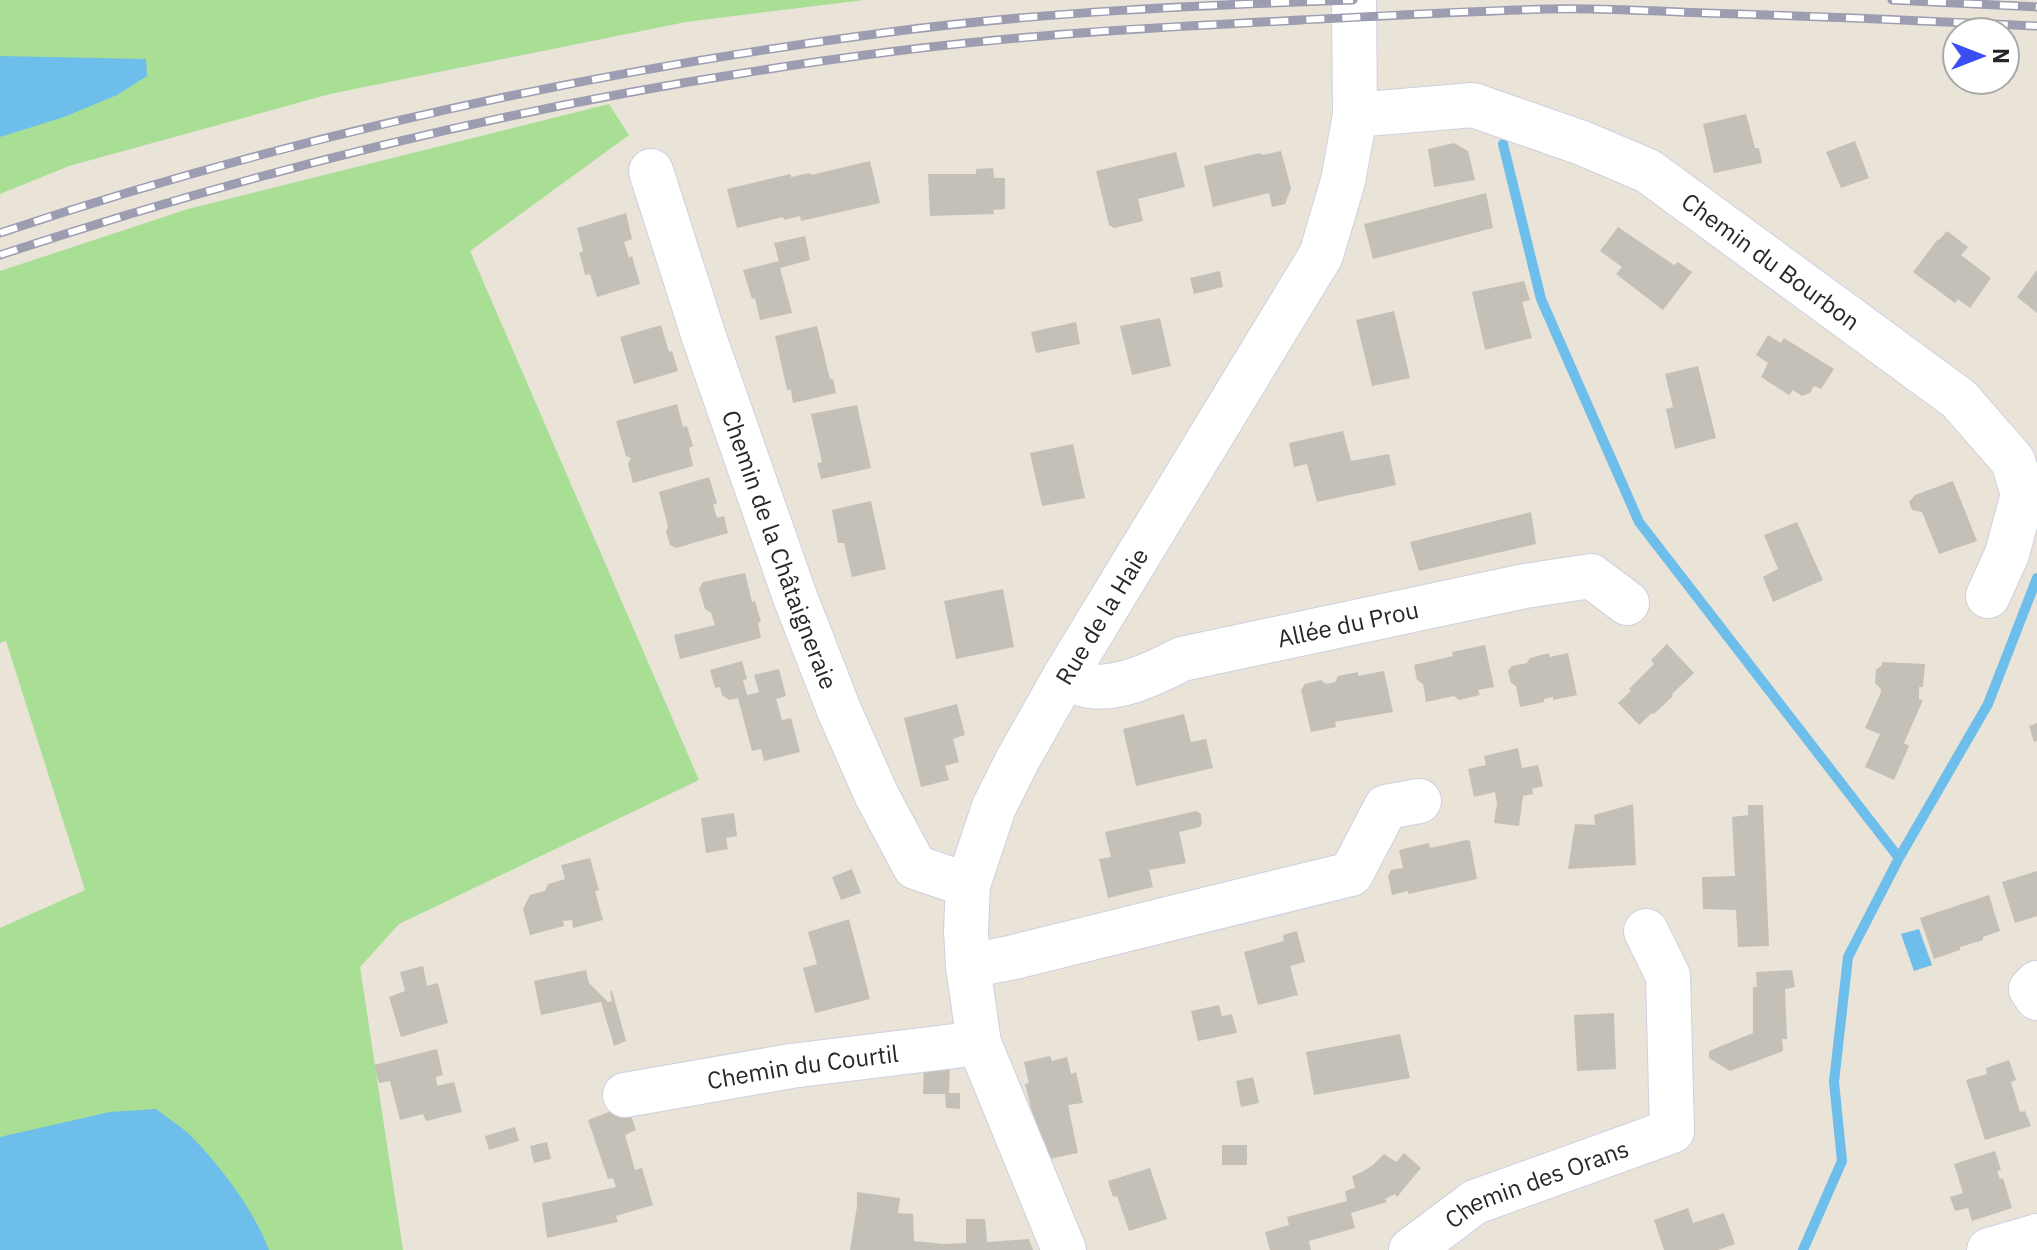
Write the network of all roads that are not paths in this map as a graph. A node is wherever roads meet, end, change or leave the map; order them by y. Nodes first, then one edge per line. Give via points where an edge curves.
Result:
1 (1354, 0) edge
2 (1355, 115) junction
3 (651, 171) dead end
4 (1988, 596) dead end
5 (1627, 603) dead end
6 (1065, 676) junction
7 (1419, 801) dead end
8 (968, 885) junction
9 (1646, 931) dead end
10 (968, 966) junction
11 (979, 1043) junction
12 (625, 1095) dead end
13 (2037, 1236) edge
14 (1064, 1250) edge
15 (1411, 1250) edge
16 (1989, 1250) edge

1 - 2 street, Rue de la Haie
2 - 4 street, Chemin du Bourbon via 1473,105 1648,171 1959,399 2013,461 2023,494 2007,554
2 - 6 street, Rue de la Haie via 1321,255
3 - 8 street, Chemin de la Châtaigneraie via 751,475 876,794 915,867
5 - 6 street, Allée du Prou via 1591,576 1182,659 1113,686 1085,685
6 - 8 street, Rue de la Haie via 994,807
7 - 10 street via 1386,807 1351,874
8 - 10 street, Rue de la Haie
9 - 15 street, Chemin des Orans via 1668,976 1672,1131 1475,1202
10 - 11 street, Rue de la Haie
11 - 12 street, Chemin du Courtil via 791,1066
11 - 14 street, Rue de la Haie
13 - 16 street

